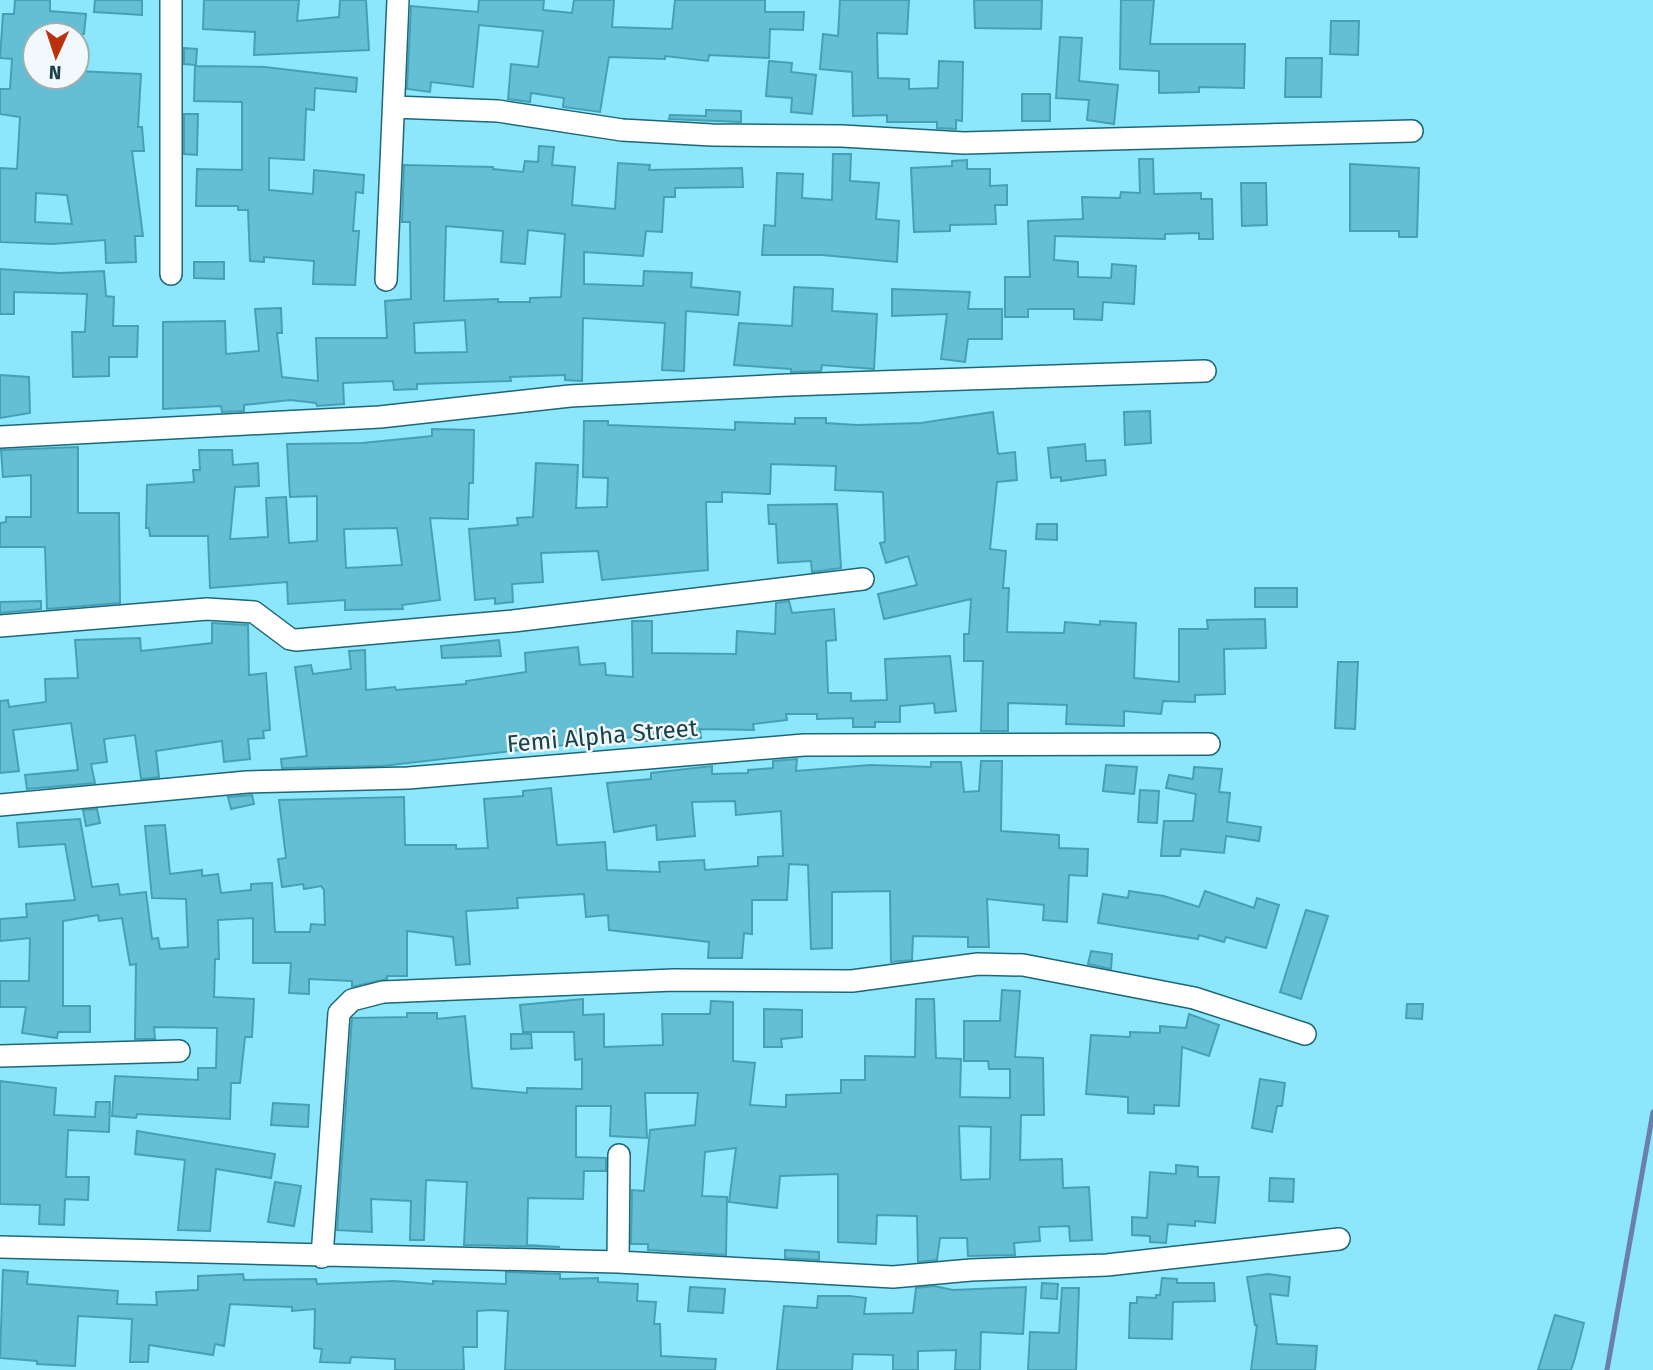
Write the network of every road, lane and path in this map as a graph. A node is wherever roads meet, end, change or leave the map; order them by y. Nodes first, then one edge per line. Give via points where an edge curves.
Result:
1 (171, 0) edge
2 (398, 0) edge
3 (394, 107) junction
4 (1412, 131) dead end
5 (172, 274) dead end
6 (386, 279) dead end
7 (1205, 371) dead end
8 (0, 437) edge
9 (863, 579) dead end
10 (0, 626) edge
11 (1209, 744) dead end
12 (0, 804) edge
13 (1305, 1034) dead end
14 (179, 1051) dead end
15 (0, 1056) edge
16 (619, 1155) dead end
17 (1339, 1239) dead end
18 (0, 1247) edge
19 (322, 1257) junction
20 (618, 1262) junction

1 - 5 street
2 - 3 street
3 - 4 street via 498,111 622,130 964,143
3 - 6 street
7 - 8 street via 570,396 380,417
9 - 10 street via 513,621 296,640 254,612 207,609
11 - 12 street, Femi Alpha Street via 804,746 408,778 247,782
13 - 19 street via 1194,998 1023,965 978,964 852,982 674,981 383,992 352,1000 339,1013
14 - 15 street
16 - 20 street
17 - 20 street via 1107,1265 928,1276
18 - 19 street
19 - 20 street

